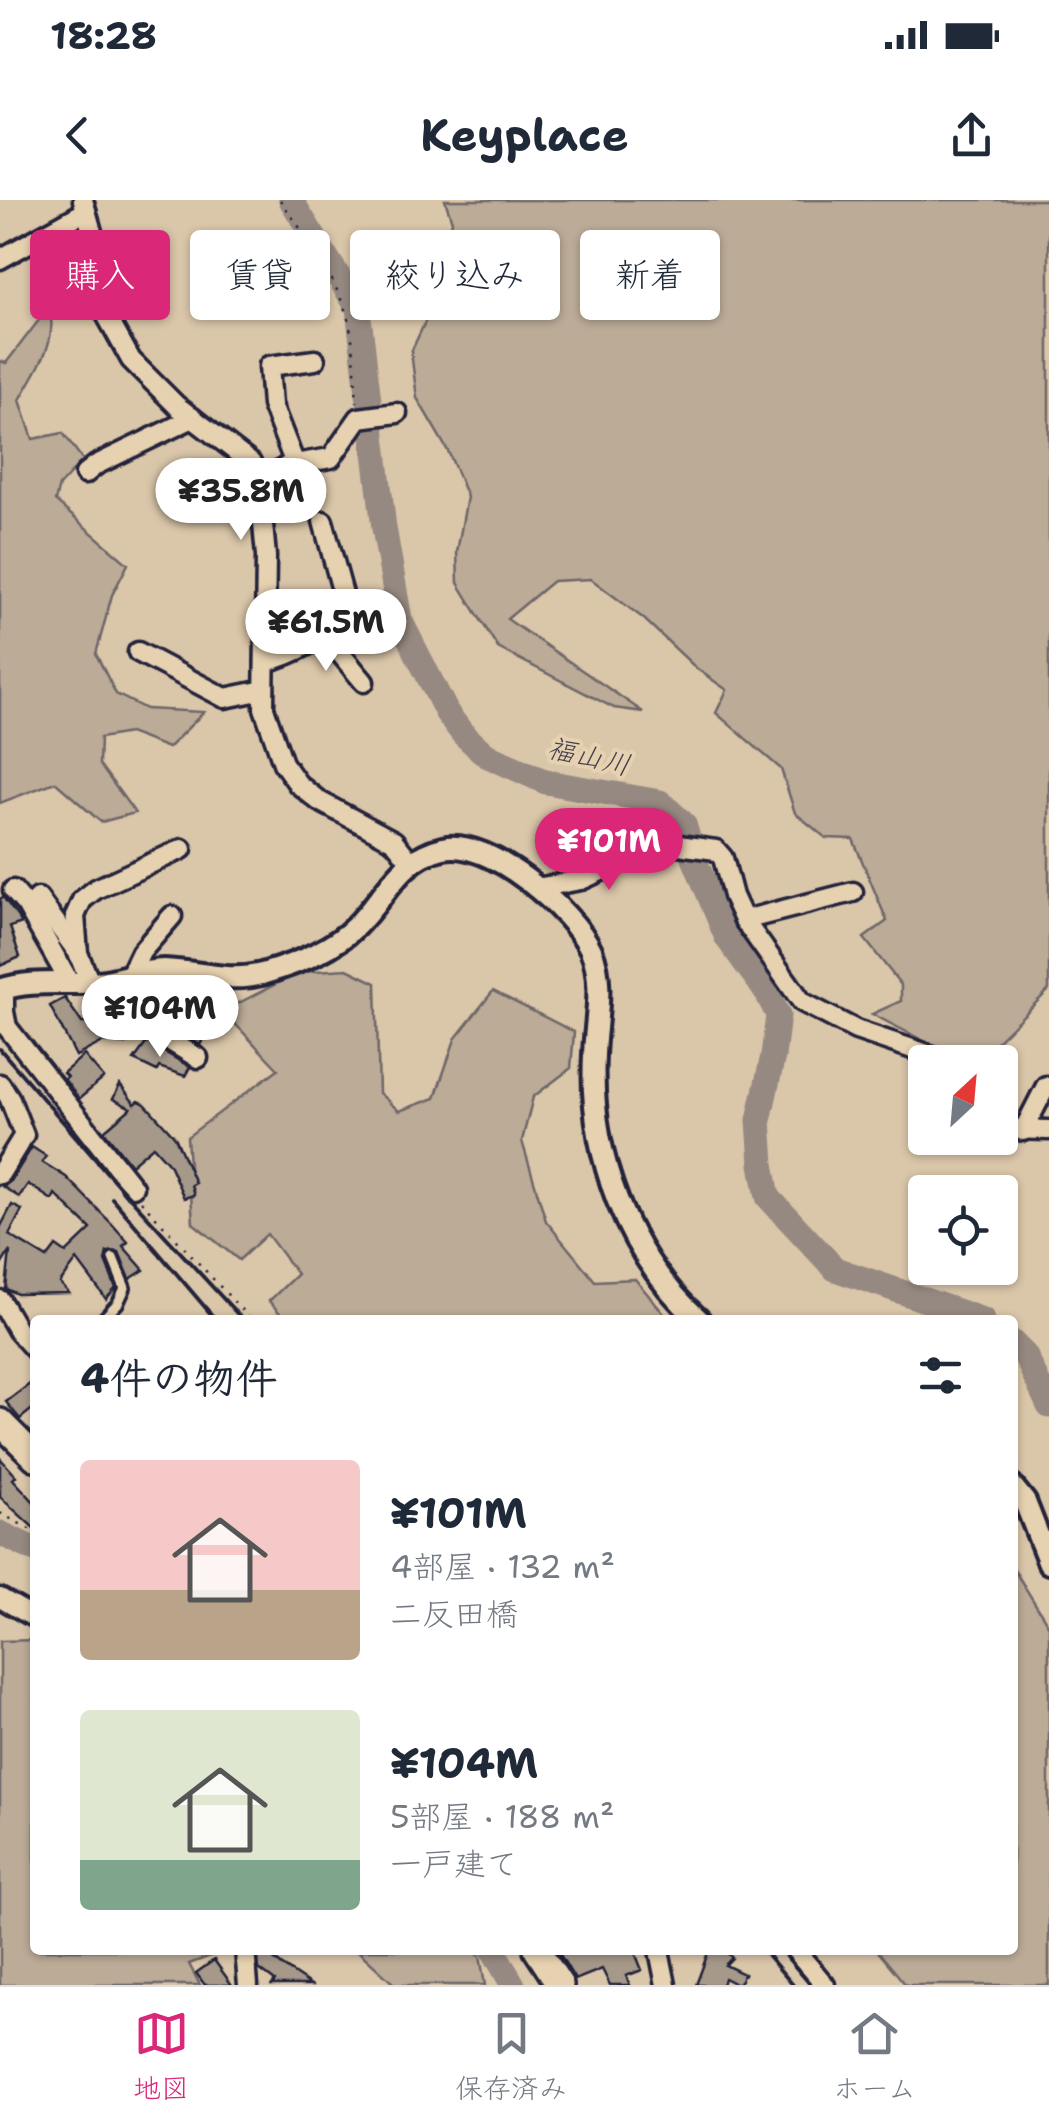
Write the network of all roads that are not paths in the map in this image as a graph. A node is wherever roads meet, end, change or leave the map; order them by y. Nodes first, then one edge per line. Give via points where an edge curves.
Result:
1 (85, 205) edge
2 (0, 259) edge
3 (316, 360) dead end
4 (397, 414) dead end
5 (193, 418) junction
6 (296, 464) junction
7 (84, 474) dead end
8 (260, 484) junction
9 (323, 521) dead end
10 (326, 635) junction
11 (138, 652) dead end
12 (265, 662) junction
13 (364, 682) dead end
14 (264, 690) junction
15 (182, 849) dead end
16 (410, 861) junction
17 (536, 888) junction
18 (13, 890) dead end
19 (853, 892) dead end
20 (38, 898) dead end
21 (172, 916) dead end
22 (744, 920) junction
23 (78, 952) junction
24 (130, 975) junction
25 (87, 983) junction
26 (2, 989) edge
27 (908, 1048) edge
28 (198, 1058) dead end
29 (0, 1084) edge
30 (1046, 1086) dead end
31 (1018, 1130) edge
32 (1049, 1130) edge
33 (1023, 1131) junction
34 (0, 1174) edge
35 (133, 1187) road end
36 (114, 1258) dead end
37 (0, 1300) edge
38 (107, 1315) edge
39 (693, 1315) edge
40 (10, 1336) edge
41 (0, 1422) edge
42 (30, 1452) edge
43 (1018, 1493) edge
44 (1049, 1562) edge
45 (0, 1598) edge
46 (30, 1615) edge
47 (245, 1955) edge
48 (540, 1955) edge
49 (660, 1955) edge
50 (799, 1955) edge
51 (248, 1985) edge
52 (560, 1985) edge
53 (666, 1985) edge
54 (825, 1985) edge

1 - 2 street
1 - 5 street via 100,304 131,360
3 - 6 street via 269,366 272,404
4 - 6 street via 359,418 331,458
5 - 7 street
5 - 8 street via 251,464
6 - 8 street
8 - 12 street
9 - 10 street via 349,616
10 - 12 street via 291,656
10 - 13 street
11 - 14 street via 225,698
12 - 14 street
14 - 16 street via 272,738 298,784 338,814 394,841
15 - 23 street via 82,900 75,916
16 - 17 street via 449,846 476,849
16 - 24 street via 354,928 279,968 236,978 160,970
17 - 22 street via 581,880 663,842 678,844 716,850
17 - 39 street via 577,930 596,967 593,1103 603,1159 647,1262
18 - 25 street
19 - 22 street
20 - 23 street
21 - 24 street
22 - 27 street via 802,1002
23 - 25 street
24 - 25 street
25 - 26 street
25 - 28 street
26 - 35 street via 7,1027
29 - 34 street via 24,1135
30 - 33 street
31 - 33 street
32 - 33 street
36 - 38 lane via 125,1288
37 - 40 street
41 - 42 main road
43 - 44 street
45 - 46 street
47 - 51 street
48 - 52 main road
49 - 53 street
50 - 54 street

